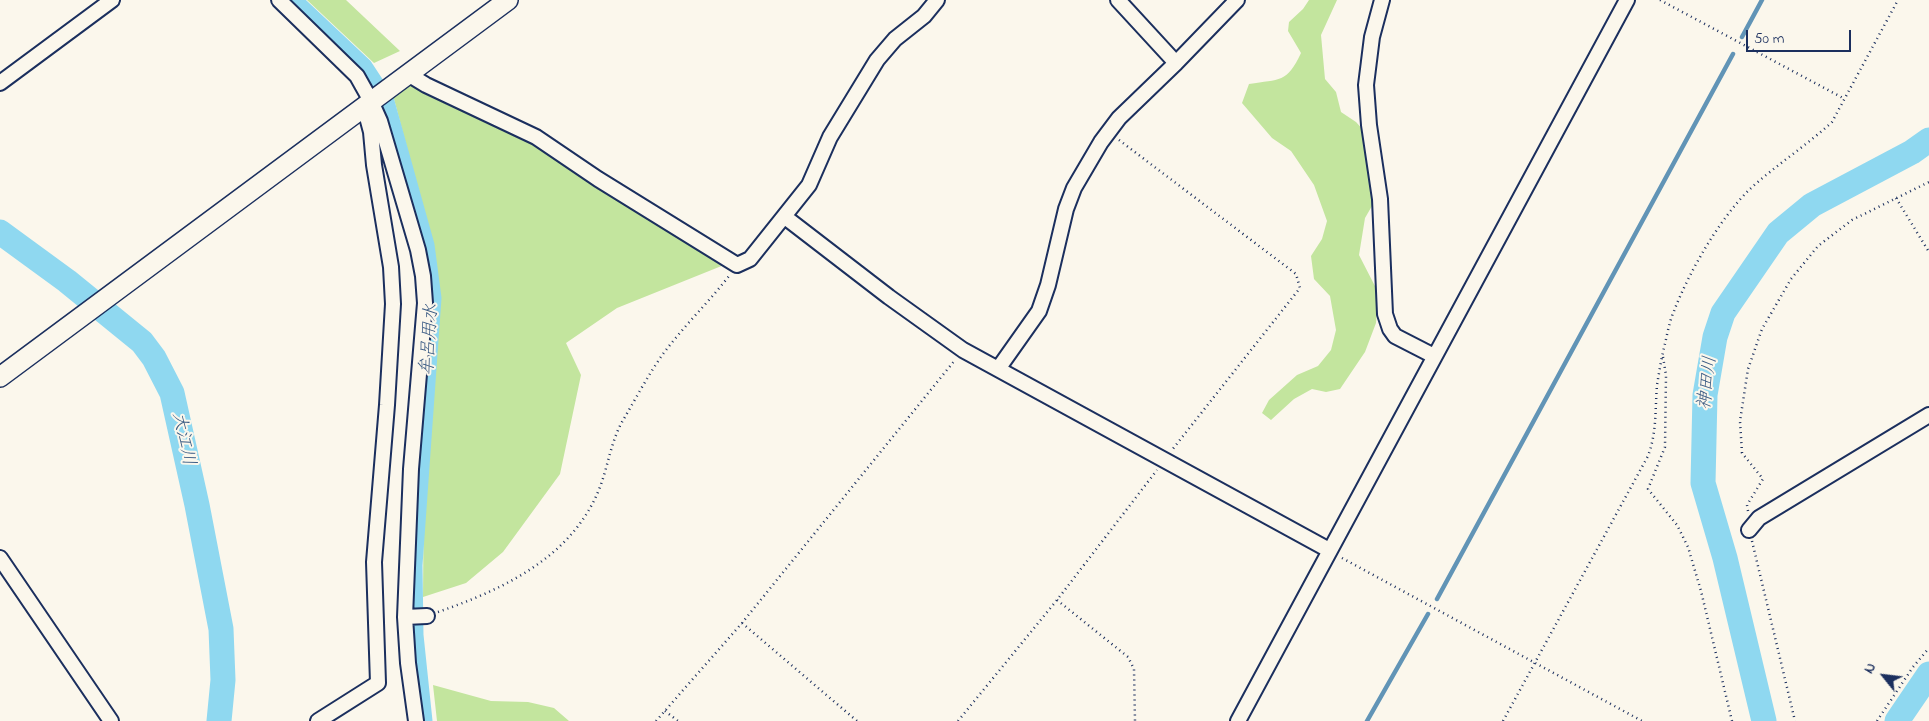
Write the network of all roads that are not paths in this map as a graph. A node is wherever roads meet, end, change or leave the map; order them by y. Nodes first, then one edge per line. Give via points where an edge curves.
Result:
1 (112, 0) edge
2 (279, 0) edge
3 (508, 0) edge
4 (937, 0) edge
5 (1118, 0) edge
6 (1237, 0) edge
7 (1382, 0) edge
8 (1627, 0) edge
9 (1176, 63) junction
10 (408, 74) junction
11 (0, 83) edge
12 (370, 101) junction
13 (785, 217) junction
14 (1434, 356) junction
15 (998, 369) junction
16 (0, 376) edge
17 (1929, 415) edge
18 (1749, 530) road end
19 (1329, 550) junction
20 (0, 558) edge
21 (427, 616) road end
22 (407, 617) junction
23 (111, 721) edge
24 (318, 721) edge
25 (416, 721) edge
26 (1238, 721) edge

1 - 11 street
2 - 12 street via 357,76
3 - 10 street
4 - 13 street via 877,60 830,137 810,185
5 - 9 street
6 - 9 street
7 - 14 street via 1372,36 1366,85 1380,199 1385,314 1395,336
8 - 14 street
9 - 15 street via 1119,118 1074,188 1039,311
10 - 12 street
10 - 13 street via 536,137 738,265 750,259
12 - 16 street
12 - 22 street via 380,120 413,231 425,303 411,469
12 - 24 street via 374,165 391,266 393,304 374,562 378,683
13 - 15 street via 888,297 963,350
14 - 19 street
15 - 19 street
17 - 18 street via 1758,518
19 - 26 street
20 - 23 street
21 - 22 street
22 - 25 street via 408,663

